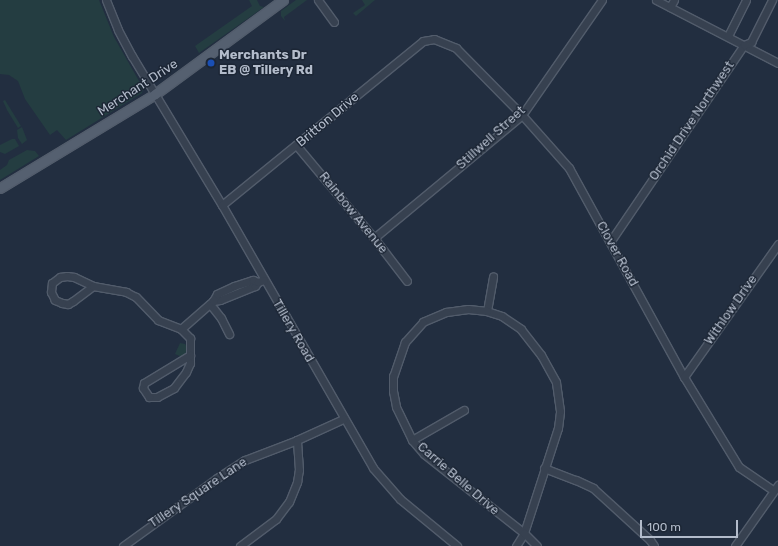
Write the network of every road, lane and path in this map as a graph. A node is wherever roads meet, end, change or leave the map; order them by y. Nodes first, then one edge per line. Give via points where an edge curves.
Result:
1 (106, 0) edge
2 (284, 0) edge
3 (318, 0) edge
4 (602, 0) edge
5 (656, 0) edge
6 (674, 0) edge
7 (746, 0) edge
8 (770, 0) edge
9 (670, 7) junction
10 (334, 22) dead end
11 (728, 36) junction
12 (434, 39) joint
13 (744, 45) junction
14 (778, 63) edge
15 (155, 94) junction
16 (522, 115) junction
17 (297, 146) junction
18 (0, 188) edge
19 (222, 205) junction
20 (374, 238) junction
21 (610, 242) junction
22 (778, 244) edge
23 (493, 277) dead end
24 (261, 281) junction
25 (407, 281) dead end
26 (94, 286) junction
27 (212, 302) junction
28 (487, 311) junction
29 (181, 329) junction
30 (229, 334) dead end
31 (190, 355) junction
32 (684, 377) junction
33 (464, 410) dead end
34 (343, 418) junction
35 (297, 440) junction
36 (412, 440) junction
37 (544, 468) junction
38 (776, 488) edge
39 (524, 533) junction
40 (123, 546) edge
41 (240, 546) edge
42 (457, 546) edge
43 (516, 546) edge
44 (537, 546) edge
45 (654, 546) edge
46 (735, 546) edge

1 - 15 street, Tillery Road via 118,30
2 - 15 main road, Merchant Drive
3 - 10 street
4 - 16 street, Stillwell Street
5 - 9 street
6 - 9 street
7 - 11 street
8 - 13 street, Orchid Drive Northwest via 751,42
9 - 11 street
11 - 13 street
12 - 16 street, Clover Road via 456,48
12 - 17 street, Britton Drive via 424,41
13 - 14 street
13 - 21 street, Orchid Drive Northwest
15 - 18 main road, Merchant Drive
15 - 19 street, Tillery Road
16 - 20 street, Stillwell Street
16 - 21 street, Clover Road via 569,168
17 - 19 street, Britton Drive
17 - 20 street, Rainbow Avenue
19 - 24 street, Tillery Road
20 - 25 street, Rainbow Avenue
21 - 32 street, Clover Road
22 - 32 street, Withlow Drive
23 - 28 street
24 - 27 street
24 - 34 street, Tillery Road
26 - 26 street via 74,277 60,277 52,283 51,292 55,300 68,304
26 - 29 street via 131,294 158,320
27 - 29 street
27 - 30 street
28 - 36 street, Carrie Belle Drive via 468,309 446,312 424,322 405,342 393,376 393,391 396,407
28 - 37 street, Carrie Belle Drive via 502,316 521,329 541,355 556,382 560,411 558,428
29 - 31 street via 190,338
31 - 31 street via 186,372 174,388 157,397 149,397 143,388 144,383
32 - 38 street, Clover Road via 739,467
33 - 36 street
34 - 35 street, Tillery Square Lane
34 - 42 street, Tillery Road via 385,484
35 - 40 street, Tillery Square Lane via 252,457 228,470
35 - 41 street via 299,470 289,502 276,519
36 - 39 street, Carrie Belle Drive via 424,454
37 - 39 street, Carrie Belle Drive
37 - 45 street via 593,488
38 - 46 street
39 - 43 street, Carrie Belle Drive
39 - 44 street

